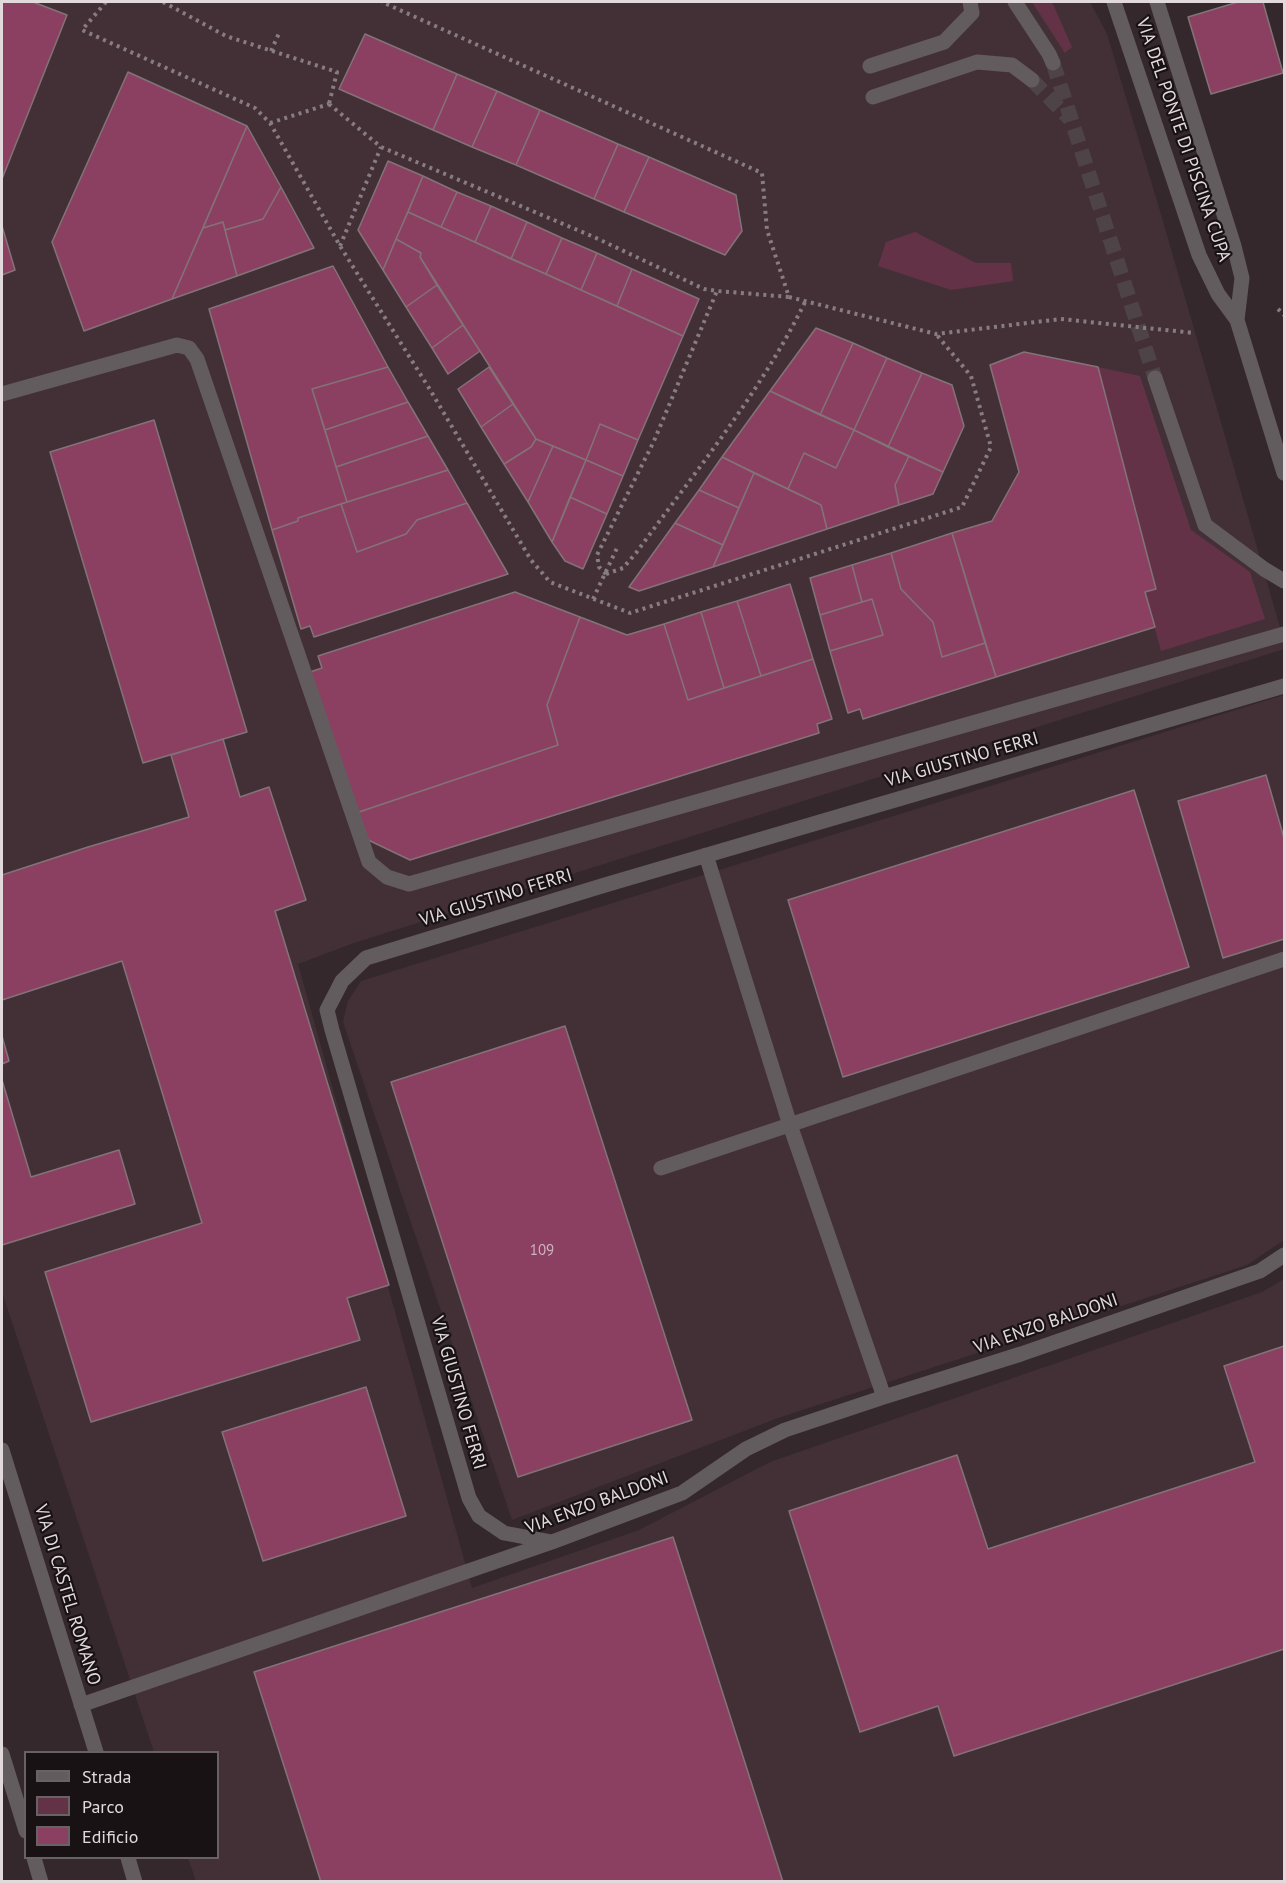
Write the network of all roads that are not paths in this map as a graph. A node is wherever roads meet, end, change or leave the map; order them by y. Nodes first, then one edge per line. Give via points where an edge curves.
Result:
1 (970, 2) edge
2 (1015, 2) edge
3 (1114, 2) edge
4 (1157, 2) edge
5 (1053, 63) tunnel mouth
6 (870, 66) dead end
7 (1032, 80) tunnel mouth
8 (873, 97) dead end
9 (1237, 320) junction
10 (1155, 378) tunnel mouth
11 (2, 394) edge
12 (1284, 473) edge
13 (1284, 581) edge
14 (1284, 634) edge
15 (1284, 686) edge
16 (706, 855) junction
17 (1284, 959) edge
18 (790, 1125) junction
19 (662, 1168) dead end
20 (1284, 1255) edge
21 (884, 1396) junction
22 (2, 1450) edge
23 (552, 1542) junction
24 (81, 1706) junction
25 (96, 1751) edge
26 (2, 1754) edge
27 (24, 1825) edge
28 (35, 1859) edge
29 (129, 1859) edge
30 (41, 1881) edge
31 (135, 1881) edge

1 - 6 street via 972,13 944,42
2 - 5 street
3 - 9 street, VIA DEL PONTE DI PISCINA CUPA via 1199,255 1218,294
4 - 9 street, VIA DEL PONTE DI PISCINA CUPA via 1234,246 1242,278
7 - 8 street via 1012,65 977,62
9 - 12 street, VIA DEL PONTE DI PISCINA CUPA
10 - 13 street via 1204,525
11 - 14 street via 177,345 189,348 197,359 369,862 387,877 409,884
15 - 16 street, VIA GIUSTINO FERRI
16 - 18 street
16 - 23 street, VIA GIUSTINO FERRI via 366,958 342,981 327,1010 469,1498 480,1516 504,1533
17 - 18 street
18 - 19 street
18 - 21 street
20 - 21 street, VIA ENZO BALDONI via 1260,1270 1021,1354
21 - 23 street, VIA ENZO BALDONI via 785,1431 746,1449 682,1493
22 - 24 street, VIA DI CASTEL ROMANO
23 - 24 street, VIA ENZO BALDONI
24 - 25 street, VIA DI CASTEL ROMANO
26 - 27 street
28 - 30 street
29 - 31 street

